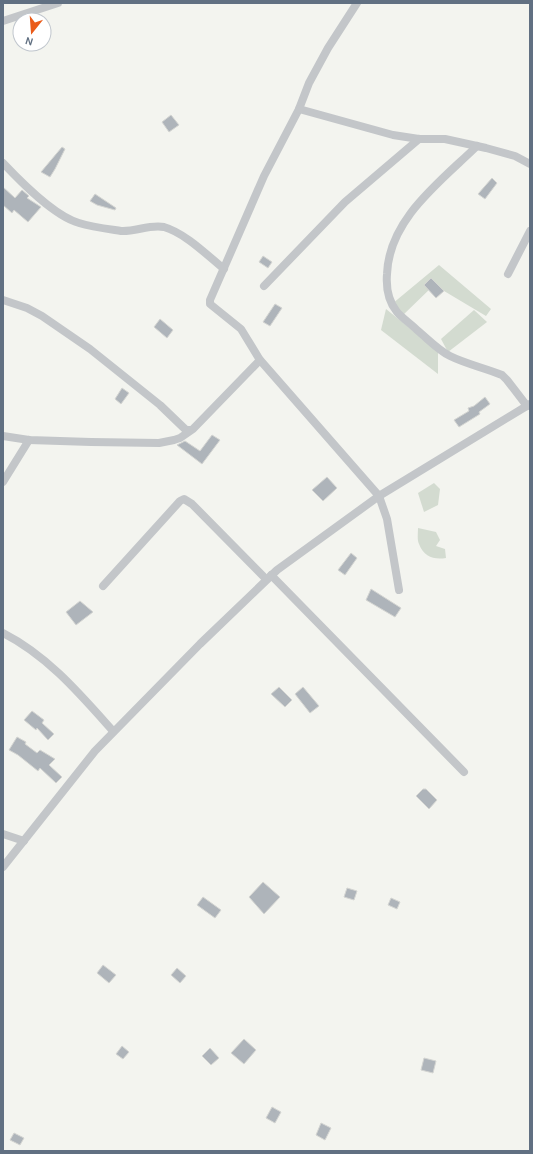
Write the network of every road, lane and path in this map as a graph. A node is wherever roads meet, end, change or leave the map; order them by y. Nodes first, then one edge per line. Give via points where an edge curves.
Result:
1 (58, 3) edge
2 (357, 3) edge
3 (3, 21) edge
4 (299, 109) junction
5 (419, 140) junction
6 (477, 146) junction
7 (3, 162) edge
8 (530, 164) edge
9 (530, 231) edge
10 (224, 269) junction
11 (508, 274) dead end
12 (264, 286) dead end
13 (3, 300) edge
14 (260, 360) junction
15 (529, 405) edge
16 (190, 430) junction
17 (3, 436) edge
18 (29, 440) junction
19 (3, 482) edge
20 (379, 496) junction
21 (269, 577) junction
22 (103, 586) dead end
23 (399, 590) dead end
24 (3, 633) edge
25 (114, 731) junction
26 (464, 772) dead end
27 (3, 834) edge
28 (24, 841) junction
29 (3, 867) edge

1 - 3 street
2 - 4 street via 328,48 309,83
4 - 5 street
4 - 10 street via 264,176
5 - 6 street via 446,139
5 - 12 street via 345,202
6 - 8 street via 515,156
6 - 15 street via 410,213 392,244 387,263 386,286 390,301 397,312 442,351 451,357 502,375
7 - 10 street via 53,209 78,223 123,231 163,227 178,234
9 - 11 street
10 - 14 street via 210,304 241,329
13 - 16 street via 42,316 160,405 186,430
14 - 16 street
14 - 20 street
15 - 20 street
16 - 18 street via 180,438 158,443
17 - 18 street
18 - 19 street
20 - 21 street
20 - 23 street via 387,519
21 - 22 street via 184,499
21 - 25 street
21 - 26 street
24 - 25 street via 44,660
25 - 28 street via 95,751
27 - 28 street
28 - 29 street

